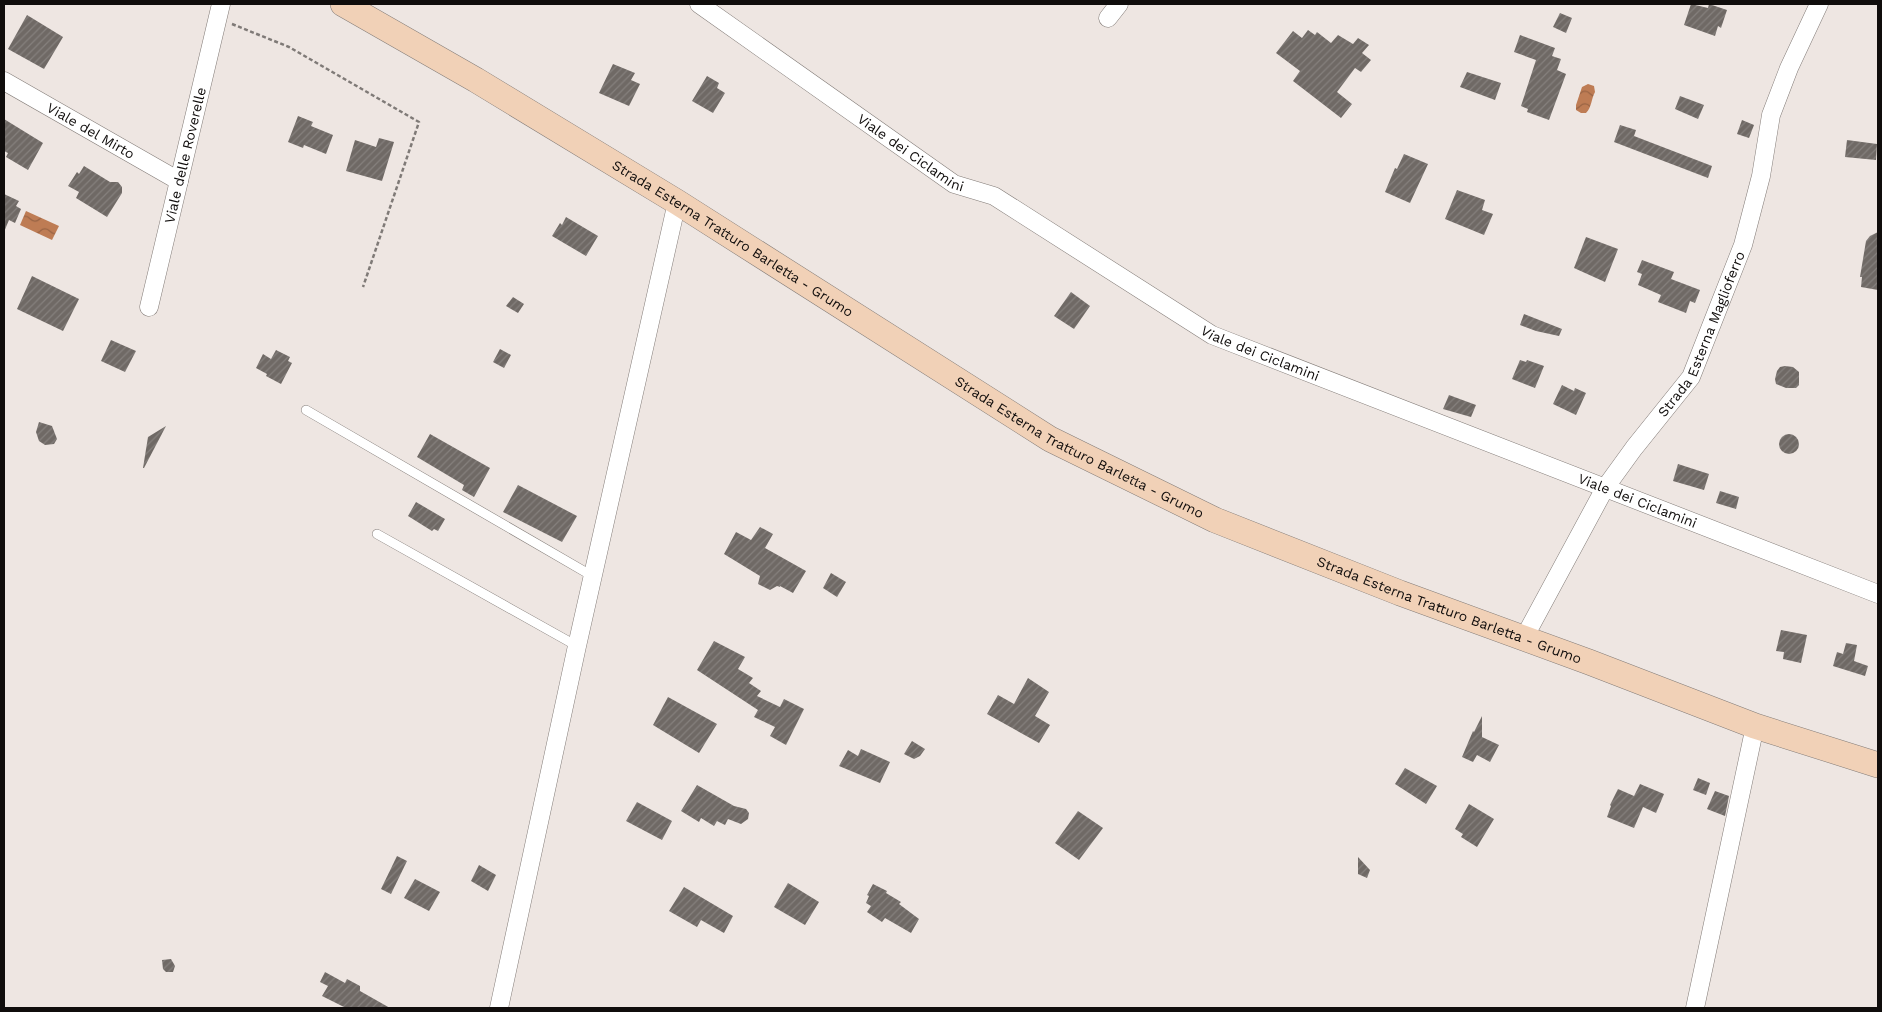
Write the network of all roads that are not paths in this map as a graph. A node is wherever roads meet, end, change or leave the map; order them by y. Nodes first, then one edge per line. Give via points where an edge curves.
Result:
1 (343, 4) edge
2 (700, 4) edge
3 (1119, 4) edge
4 (1819, 4) edge
5 (219, 11) edge
6 (1108, 18) dead end
7 (4, 81) edge
8 (179, 181) junction
9 (677, 202) junction
10 (149, 307) dead end
11 (306, 410) dead end
12 (1605, 488) junction
13 (377, 534) dead end
14 (594, 578) junction
15 (1878, 594) edge
16 (1524, 638) junction
17 (577, 646) junction
18 (1755, 726) junction
19 (1878, 765) edge
20 (499, 1008) edge
21 (1695, 1008) edge

1 - 9 street, Strada Esterna Tratturo Barletta - Grumo
2 - 12 street, Viale dei Ciclamini via 954,184 994,196 1212,335
3 - 6 street
4 - 12 street, Strada Esterna Maglioferro via 1771,115 1761,176 1743,246 1691,377
5 - 8 street, Viale delle Roverelle
7 - 8 street, Viale del Mirto
8 - 10 street, Viale delle Roverelle
9 - 14 street
9 - 16 street, Strada Esterna Tratturo Barletta - Grumo via 1050,439 1216,520
11 - 14 lane
12 - 15 street, Viale dei Ciclamini
12 - 16 street, Strada Esterna Maglioferro
13 - 17 lane
14 - 17 street
16 - 18 street, Strada Esterna Tratturo Barletta - Grumo
17 - 20 street
18 - 19 street, Strada Esterna Tratturo Barletta - Grumo
18 - 21 street

